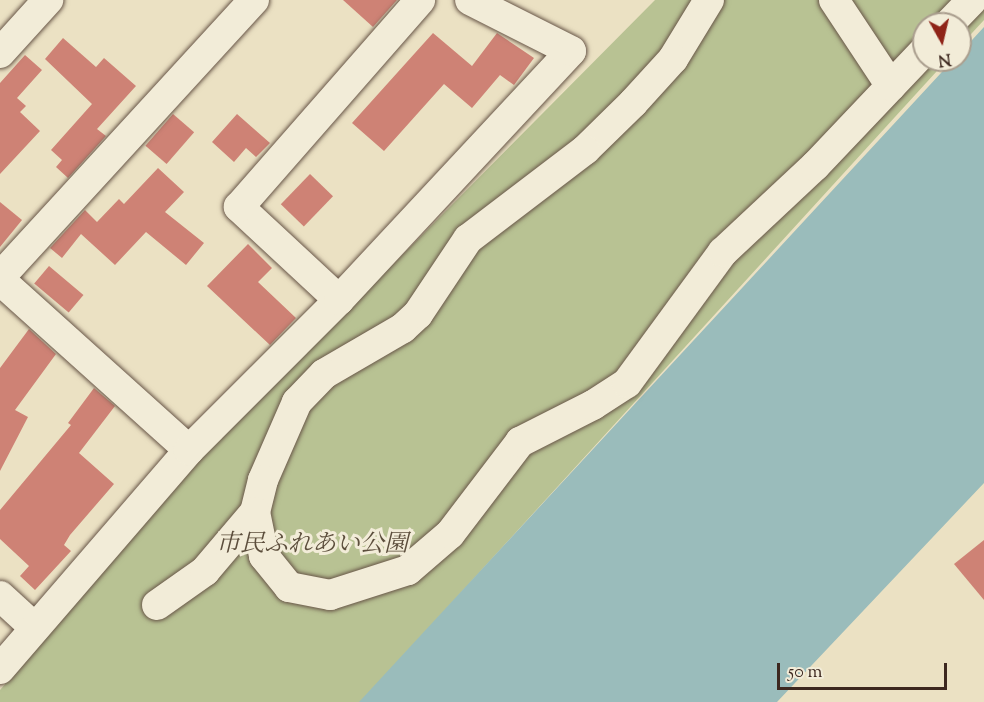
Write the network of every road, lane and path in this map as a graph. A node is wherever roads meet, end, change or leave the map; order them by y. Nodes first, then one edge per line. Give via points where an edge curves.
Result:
1 (48, 0) edge
2 (254, 0) edge
3 (420, 0) edge
4 (470, 0) edge
5 (709, 0) edge
6 (834, 0) edge
7 (972, 0) edge
8 (961, 12) edge
9 (0, 53) edge
10 (912, 64) edge
11 (891, 86) junction
12 (0, 279) edge
13 (339, 300) junction
14 (189, 450) junction
15 (255, 512) junction
16 (0, 596) edge
17 (157, 605) dead end
18 (35, 628) junction
19 (0, 669) edge

1 - 9 street
2 - 12 street
3 - 13 street via 239,207
4 - 13 street via 571,51
5 - 15 street via 673,59 633,103 585,150 468,239 418,314 403,328 324,374 297,402 262,480
6 - 11 street
7 - 8 street
10 - 11 street
11 - 15 street via 723,252 627,382 593,405 520,442 450,534 408,570 330,595 289,587 264,556
12 - 14 street
13 - 14 street
14 - 18 street
15 - 17 street via 205,571
16 - 18 street
18 - 19 street

